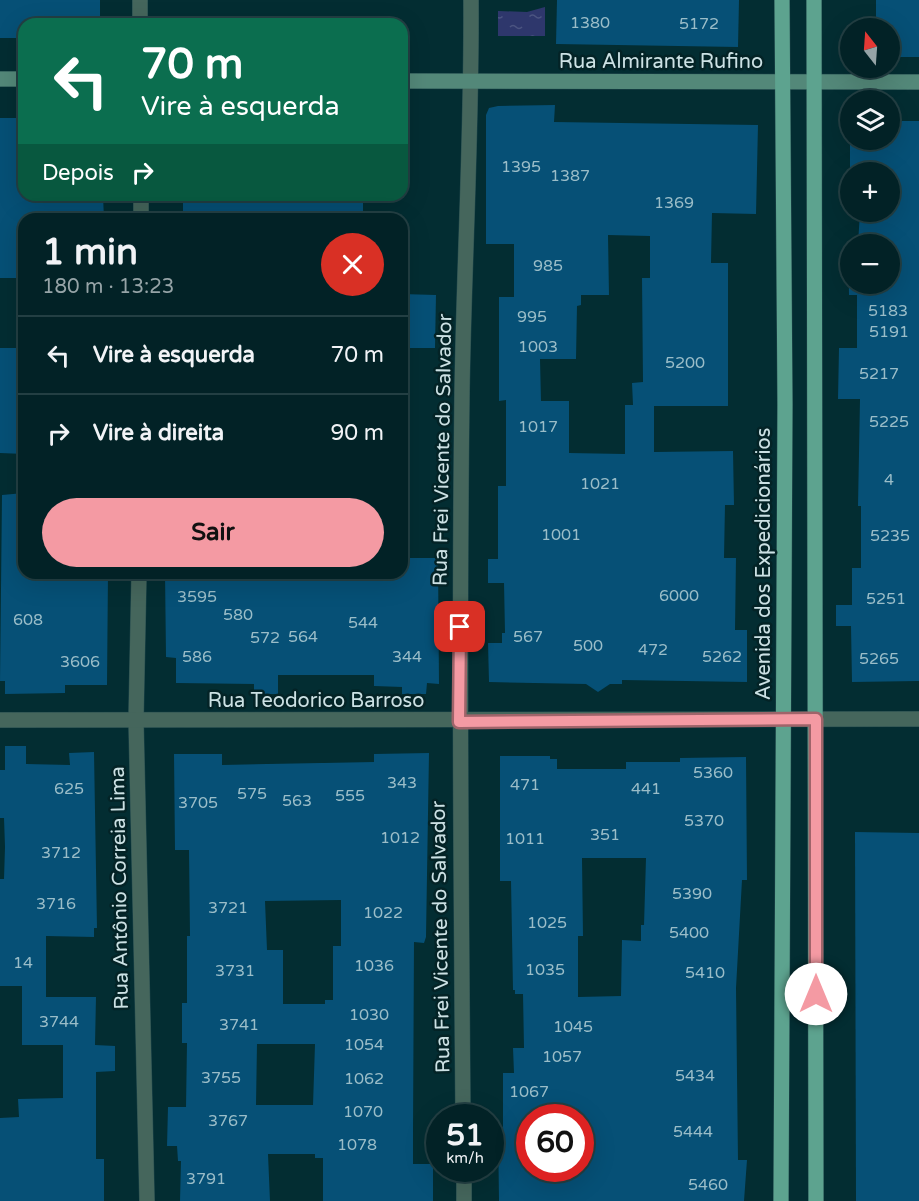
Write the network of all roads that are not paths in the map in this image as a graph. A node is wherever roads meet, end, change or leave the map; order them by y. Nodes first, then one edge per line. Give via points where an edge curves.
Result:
1 (140, 0) edge
2 (471, 0) edge
3 (782, 0) edge
4 (814, 0) edge
5 (140, 18) edge
6 (0, 79) edge
7 (18, 79) edge
8 (408, 81) edge
9 (472, 82) junction
10 (781, 82) junction
11 (814, 82) junction
12 (919, 82) edge
13 (139, 579) edge
14 (783, 719) junction
15 (816, 719) junction
16 (919, 719) edge
17 (0, 720) edge
18 (136, 720) junction
19 (459, 722) junction
20 (464, 1104) edge
21 (464, 1182) edge
22 (147, 1201) edge
23 (464, 1201) edge
24 (781, 1201) edge
25 (816, 1201) edge

1 - 5 street
2 - 9 street, Rua Frei Vicente do Salvador
3 - 10 main road, Avenida dos Expedicionários
4 - 11 main road
6 - 7 street
8 - 9 street, Rua Almirante Rufino
9 - 10 street, Rua Almirante Rufino
9 - 19 street, Rua Frei Vicente do Salvador via 462,390
10 - 11 street, Rua Almirante Rufino
10 - 14 main road, Avenida dos Expedicionários via 786,404
11 - 12 street, Rua Almirante Rufino
11 - 15 main road
13 - 18 street, Rua Antônio Correia Lima
14 - 15 street, Rua Teodorico Barroso
14 - 19 street, Rua Teodorico Barroso
14 - 24 main road, Avenida dos Expedicionários
15 - 16 street, Rua Teodorico Barroso
15 - 25 main road
17 - 18 street, Rua Teodorico Barroso
18 - 19 street, Rua Teodorico Barroso
18 - 22 street, Rua Antônio Correia Lima
19 - 20 street, Rua Frei Vicente do Salvador
21 - 23 street

